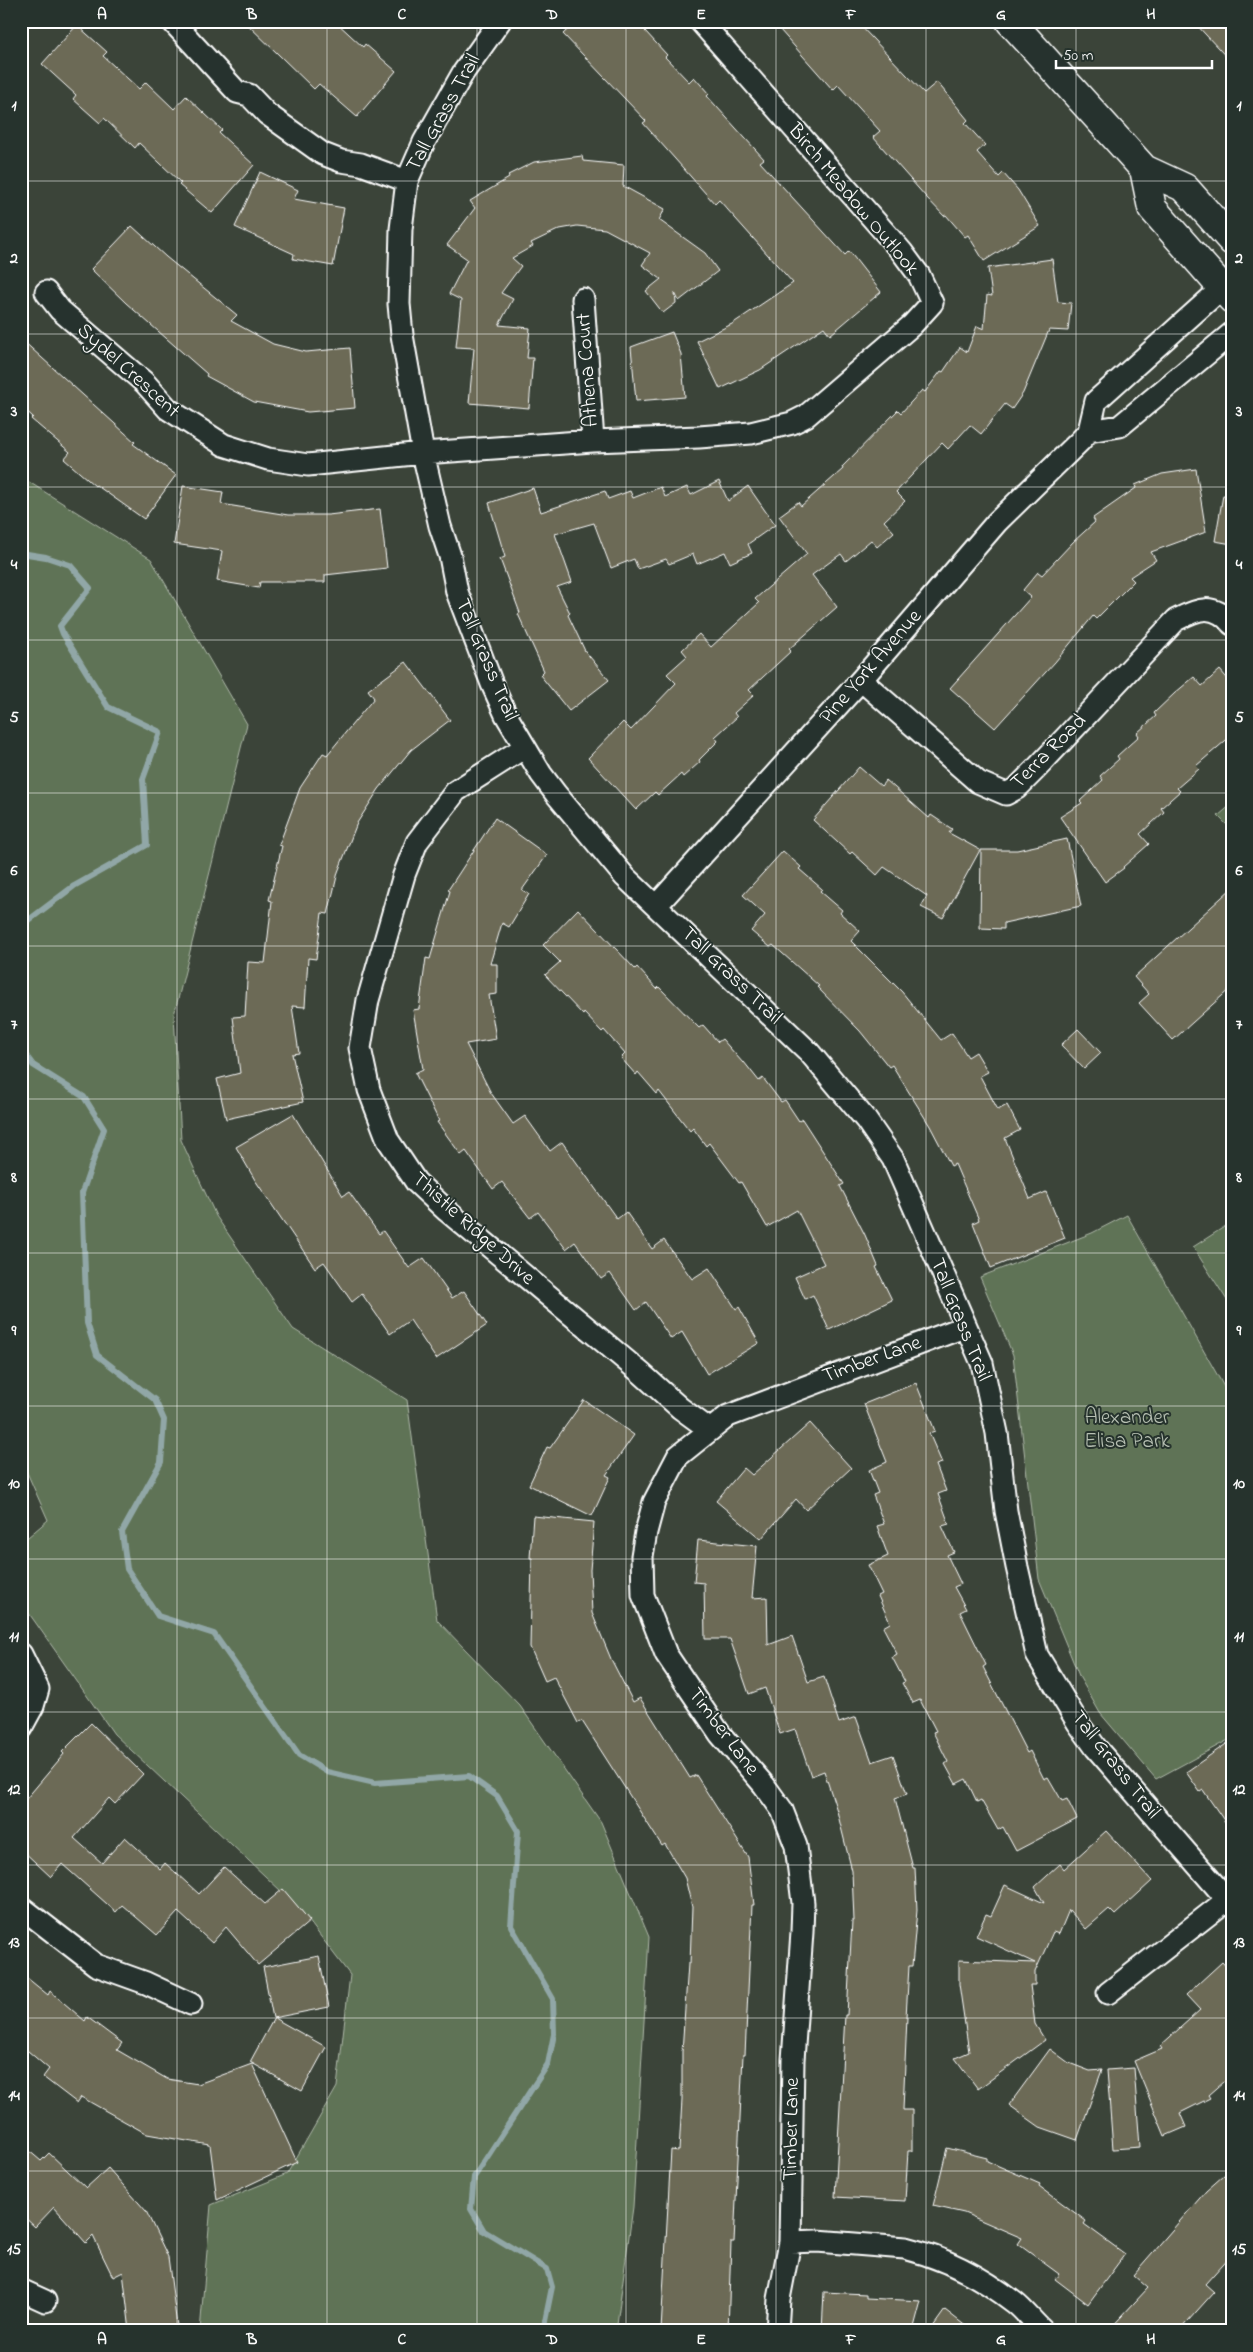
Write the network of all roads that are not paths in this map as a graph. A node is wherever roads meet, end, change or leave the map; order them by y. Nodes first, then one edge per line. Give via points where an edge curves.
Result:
1 (172, 21) edge
2 (500, 21) edge
3 (700, 21) edge
4 (1010, 21) edge
5 (1144, 169) junction
6 (407, 181) junction
7 (1232, 241) edge
8 (1228, 288) edge
9 (46, 292) dead end
10 (583, 299) dead end
11 (1232, 333) edge
12 (1089, 431) junction
13 (593, 441) junction
14 (423, 453) junction
15 (1232, 624) edge
16 (861, 680) junction
17 (525, 747) junction
18 (656, 906) junction
19 (964, 1327) junction
20 (710, 1430) junction
21 (21, 1654) edge
22 (21, 1728) edge
23 (1229, 1902) edge
24 (21, 1908) edge
25 (1108, 1993) dead end
26 (191, 2004) dead end
27 (790, 2242) junction
28 (21, 2290) edge
29 (45, 2301) dead end
30 (777, 2331) edge
31 (1043, 2331) edge

1 - 6 street via 237,92 249,95 267,114 323,154
2 - 6 street, Tall Grass Trail via 443,106
3 - 13 street, Birch Meadow Outlook via 902,252 919,275 932,303 912,325 806,416 792,423 734,434
4 - 5 main road
5 - 7 main road via 1185,188
5 - 8 main road via 1152,208
6 - 14 street, Tall Grass Trail via 401,229 399,304
8 - 12 street, Pine York Avenue via 1096,401
9 - 14 street, Sydel Crescent via 60,310 145,383 168,409 224,445 268,459 308,465
10 - 13 street, Athena Court
11 - 12 street via 1120,426
12 - 16 street, Pine York Avenue via 997,522
13 - 14 street, Birch Meadow Outlook
14 - 17 street, Tall Grass Trail via 457,592 492,684
15 - 16 street, Terra Road via 1223,614 1209,608 1176,620 1035,770 1006,794 978,782
16 - 18 street, Pine York Avenue
17 - 18 street, Tall Grass Trail via 556,794 625,877
17 - 20 street, Thistle Ridge Drive via 456,791 418,842 404,875 368,1000 360,1048 369,1090 388,1140 416,1182 446,1211
18 - 19 street, Tall Grass Trail via 803,1046 866,1120 893,1159
19 - 20 street, Timber Lane via 754,1405 728,1416
19 - 23 street, Tall Grass Trail via 982,1363 991,1398 1006,1511 1037,1655 1096,1748
20 - 27 street, Timber Lane via 678,1456 654,1502 642,1556 643,1595 666,1654 720,1734 782,1810 796,1846 803,1903 793,2060
21 - 22 street via 38,1689
23 - 25 street
24 - 26 street via 96,1965
27 - 30 street, Timber Lane
27 - 31 street via 817,2241 918,2251 981,2280 1018,2305
28 - 29 street

